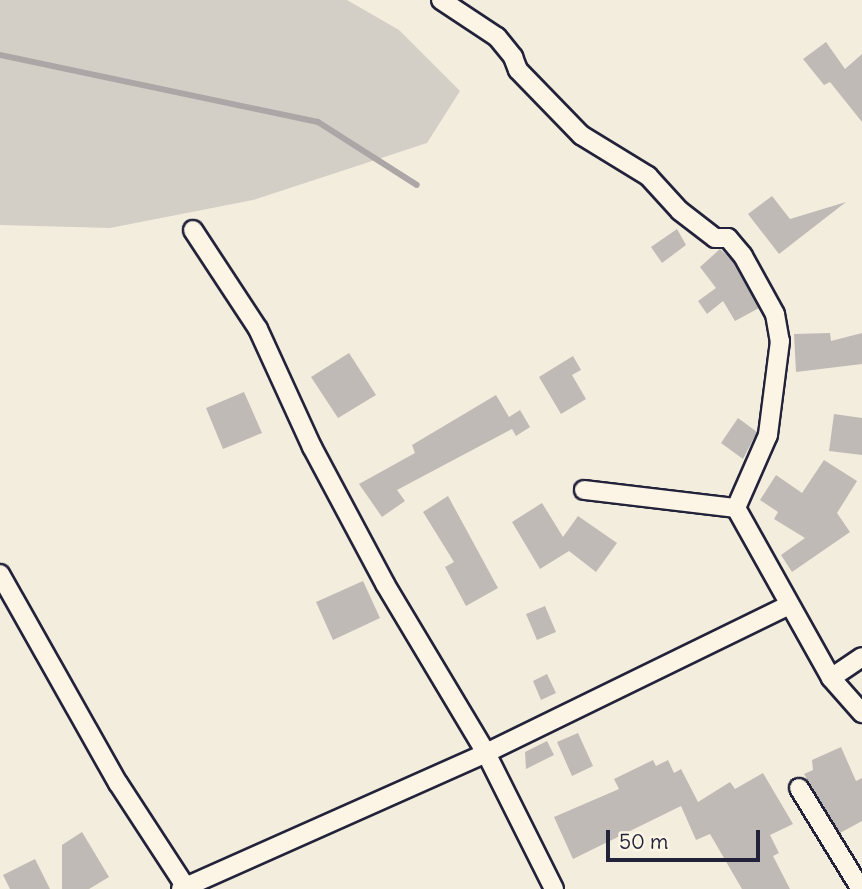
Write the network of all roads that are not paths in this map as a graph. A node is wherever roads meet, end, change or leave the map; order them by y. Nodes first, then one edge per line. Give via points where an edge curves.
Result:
1 (441, 0) edge
2 (193, 230) dead end
3 (584, 490) dead end
4 (736, 508) junction
5 (0, 574) edge
6 (788, 606) junction
7 (862, 657) edge
8 (831, 678) junction
9 (862, 713) edge
10 (486, 753) junction
11 (799, 788) dead end
12 (184, 888) edge
13 (554, 889) edge
14 (861, 889) edge

1 - 4 street via 497,37 518,70 581,135 648,176 680,211 715,238 727,238 743,256 775,314 780,341 768,435
2 - 10 street via 258,329 312,447 379,573
3 - 4 street
4 - 6 street
5 - 12 street via 111,772
6 - 8 street
6 - 10 street
7 - 8 street
8 - 9 street
10 - 12 street
10 - 13 street
11 - 14 street

